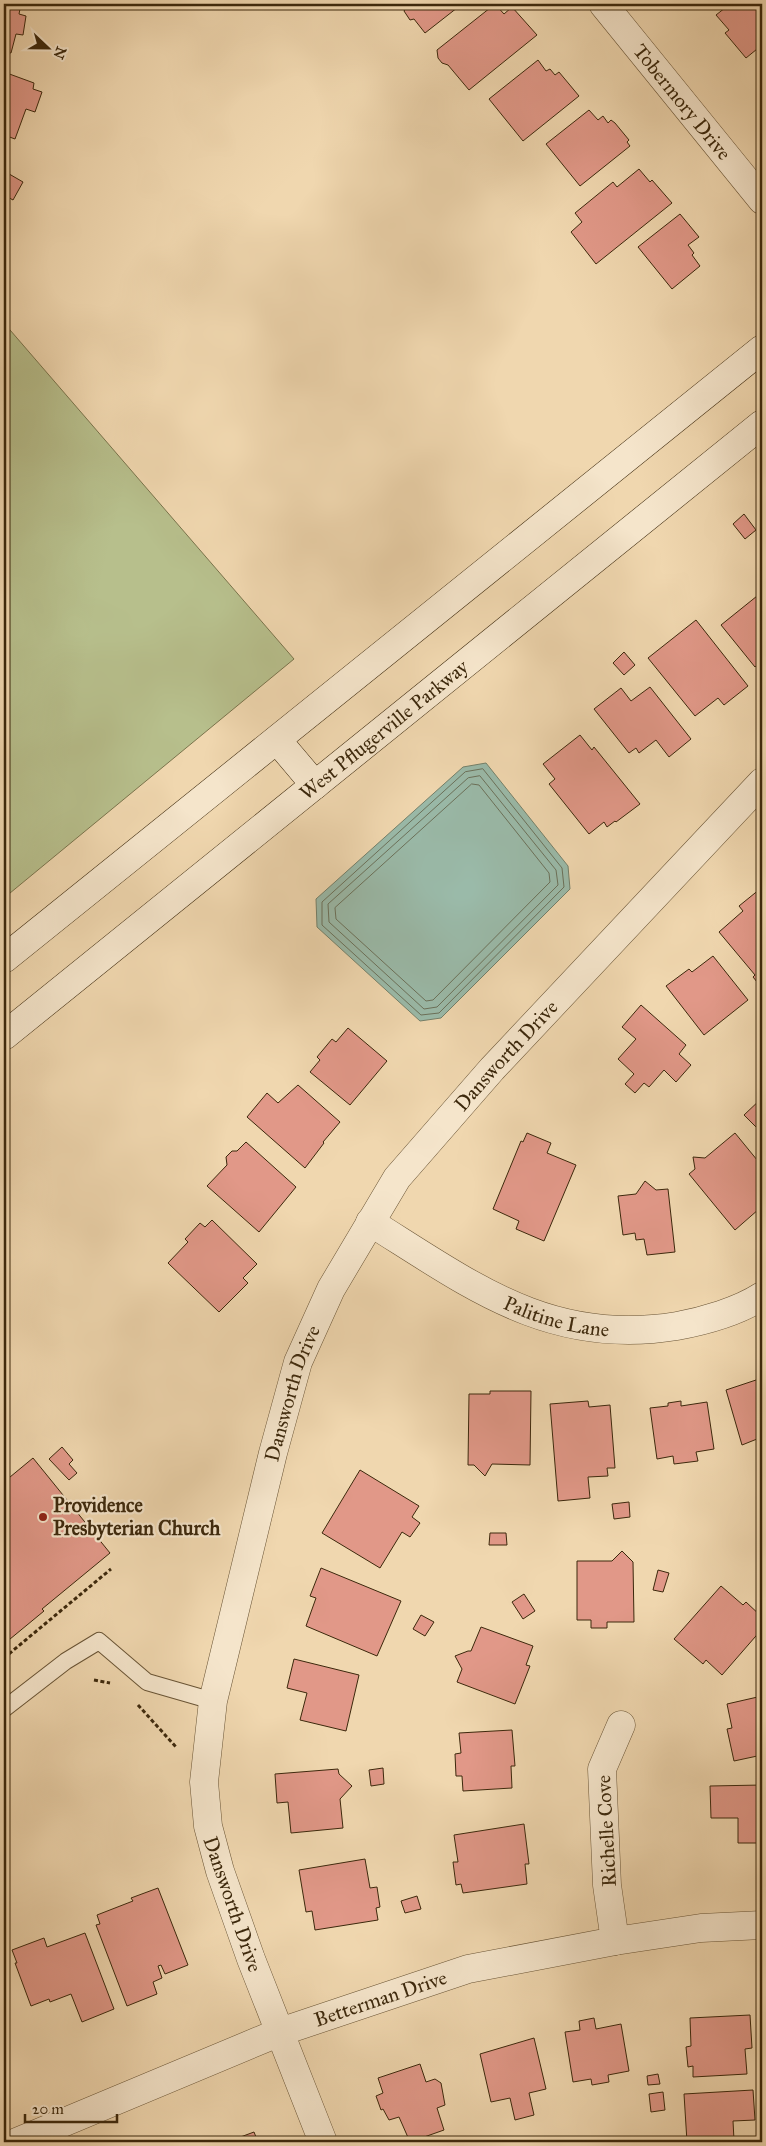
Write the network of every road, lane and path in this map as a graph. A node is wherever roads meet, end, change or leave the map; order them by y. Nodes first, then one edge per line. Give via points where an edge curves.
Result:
1 (603, 4) edge
2 (762, 200) edge
3 (762, 349) edge
4 (762, 424) edge
5 (277, 740) junction
6 (762, 782) edge
7 (315, 785) junction
8 (4, 959) edge
9 (4, 1036) edge
10 (370, 1222) junction
11 (762, 1296) edge
12 (111, 1569) dead end
13 (4, 1658) edge
14 (94, 1680) dead end
15 (118, 1687) dead end
16 (132, 1699) dead end
17 (213, 1701) junction
18 (4, 1709) edge
19 (621, 1725) dead end
20 (176, 1747) dead end
21 (762, 1926) edge
22 (616, 1941) junction
23 (280, 2032) junction
24 (18, 2142) edge
25 (323, 2142) edge

1 - 2 street, Tobermory Drive
3 - 5 street
4 - 7 street, West Pflugerville Parkway
5 - 7 street
5 - 8 street
6 - 10 street, Dansworth Drive via 466,1098 397,1178
7 - 9 street, West Pflugerville Parkway
10 - 11 street, Palitine Lane via 491,1296 555,1322 606,1330 650,1330 700,1322
10 - 17 street, Dansworth Drive via 330,1289 298,1362
12 - 13 path
14 - 15 path via 110,1682
16 - 20 path
17 - 18 lane via 147,1682 99,1641 66,1661
17 - 23 street, Dansworth Drive via 204,1782 208,1826 223,1880
19 - 22 street, Richelle Cove via 602,1769 608,1885
21 - 22 street, Betterman Drive via 701,1928
22 - 23 street, Betterman Drive via 468,1969
23 - 24 street, Betterman Drive
23 - 25 street, Dansworth Drive

